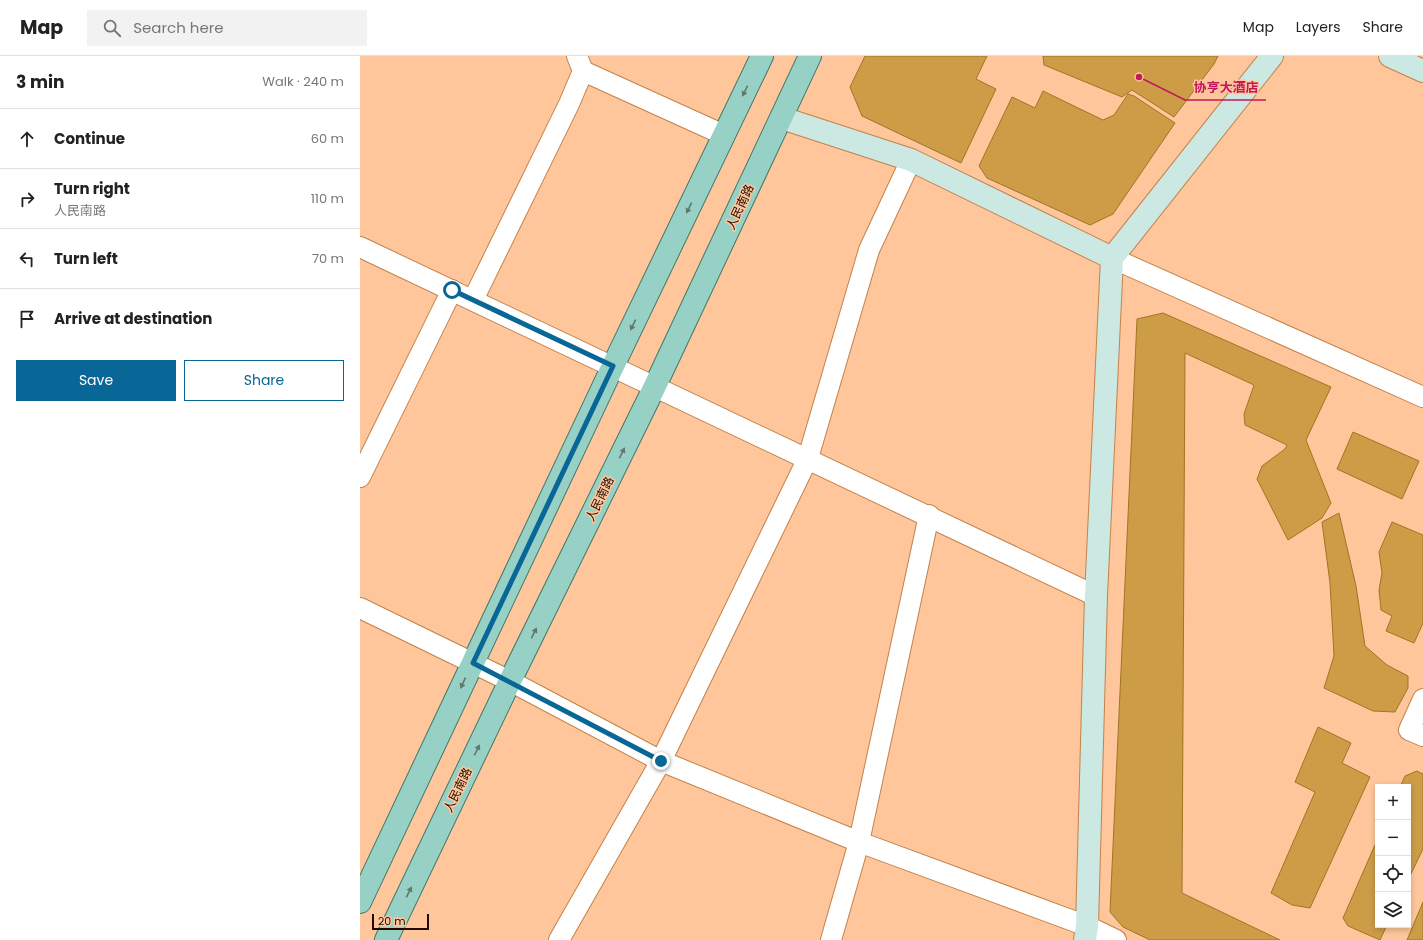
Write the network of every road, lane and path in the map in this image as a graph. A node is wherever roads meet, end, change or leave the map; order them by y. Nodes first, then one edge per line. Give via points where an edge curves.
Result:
1 (762, 56) edge
2 (810, 56) edge
3 (1272, 56) edge
4 (1390, 56) edge
5 (580, 64) edge
6 (1423, 71) edge
7 (782, 118) junction
8 (724, 135) junction
9 (911, 160) junction
10 (360, 247) edge
11 (1112, 258) junction
12 (452, 290) junction
13 (473, 300) junction
14 (613, 366) junction
15 (655, 386) junction
16 (1423, 397) edge
17 (808, 458) junction
18 (360, 477) edge
19 (929, 516) junction
20 (1096, 596) junction
21 (360, 608) edge
22 (473, 663) junction
23 (510, 681) junction
24 (1423, 699) edge
25 (1423, 736) edge
26 (661, 761) junction
27 (859, 842) junction
28 (360, 902) edge
29 (1086, 933) edge
30 (386, 940) edge
31 (559, 940) edge
32 (831, 940) edge
33 (1116, 940) edge

1 -> 8 main road
2 - 7 main road, 人民南路
3 - 11 street
4 - 6 street
5 - 8 street
5 - 13 street via 569,104
7 - 9 street
7 - 15 main road, 人民南路
8 -> 14 main road
9 - 11 street
9 - 17 street via 869,250
10 - 12 street
11 - 16 street
11 - 20 street
12 - 13 street
12 - 18 street
13 - 14 street
14 - 15 street
14 - 22 main road
15 - 17 street
23 -> 15 main road, 人民南路
17 - 19 street
17 - 26 street
19 - 20 street
19 - 27 street
20 - 29 street
21 - 22 street
22 - 23 street
22 -> 28 main road
23 - 26 street
30 -> 23 main road, 人民南路
24 - 25 street via 1409,730
26 - 27 street
26 - 31 street
27 - 29 street
27 - 32 street
29 - 33 street

